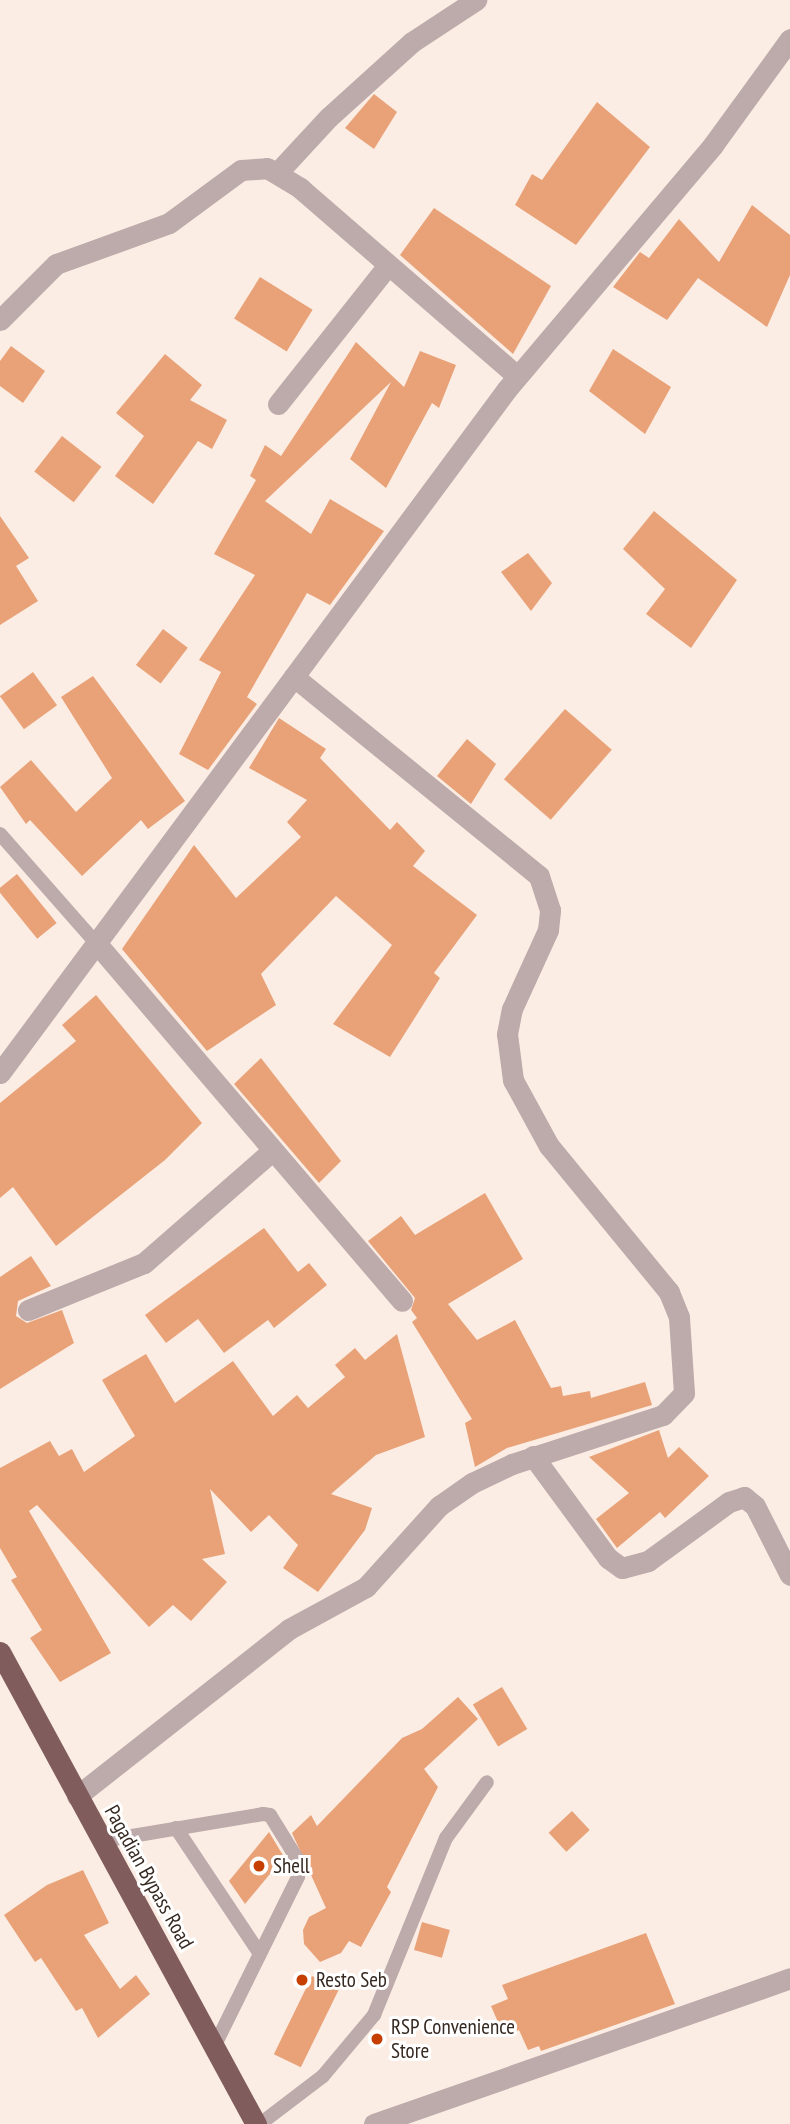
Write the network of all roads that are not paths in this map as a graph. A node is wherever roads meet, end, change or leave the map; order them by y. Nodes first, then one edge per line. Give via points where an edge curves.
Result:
1 (476, 0) edge
2 (790, 38) edge
3 (278, 172) junction
4 (388, 265) junction
5 (0, 320) edge
6 (517, 376) junction
7 (278, 404) dead end
8 (294, 677) junction
9 (0, 834) edge
10 (98, 945) junction
11 (0, 1073) edge
12 (272, 1151) junction
13 (402, 1301) dead end
14 (28, 1310) dead end
15 (533, 1457) junction
16 (790, 1575) edge
17 (0, 1652) edge
18 (487, 1782) dead end
19 (77, 1796) junction
20 (176, 1828) junction
21 (102, 1841) junction
22 (260, 1954) junction
23 (790, 1978) edge
24 (214, 2047) junction
25 (258, 2124) edge
26 (374, 2124) edge

1 - 3 street via 412,42 329,117
2 - 6 street via 713,145
3 - 4 street
3 - 5 street via 241,170 169,223 71,256 19,296
4 - 6 street
4 - 7 street
6 - 8 street
8 - 10 street
8 - 15 street via 539,876 550,910 548,930 512,1009 508,1034 513,1080 549,1146 646,1257 679,1317 687,1375 677,1406
9 - 10 lane
10 - 11 street
10 - 12 street
12 - 13 street
12 - 14 street via 144,1263
15 - 16 street via 608,1558 622,1568 648,1561 729,1502 744,1497 755,1506
15 - 19 street via 472,1483 439,1506 366,1587 289,1629
17 - 19 highway, Pagadian Bypass Road
18 - 25 lane via 441,1849 374,2015 323,2076
19 - 21 highway, Pagadian Bypass Road
20 - 21 lane
20 - 22 lane
20 - 22 lane via 270,1815 300,1870
21 - 24 highway, Pagadian Bypass Road
22 - 24 lane
23 - 26 street
24 - 25 highway, Pagadian Bypass Road

